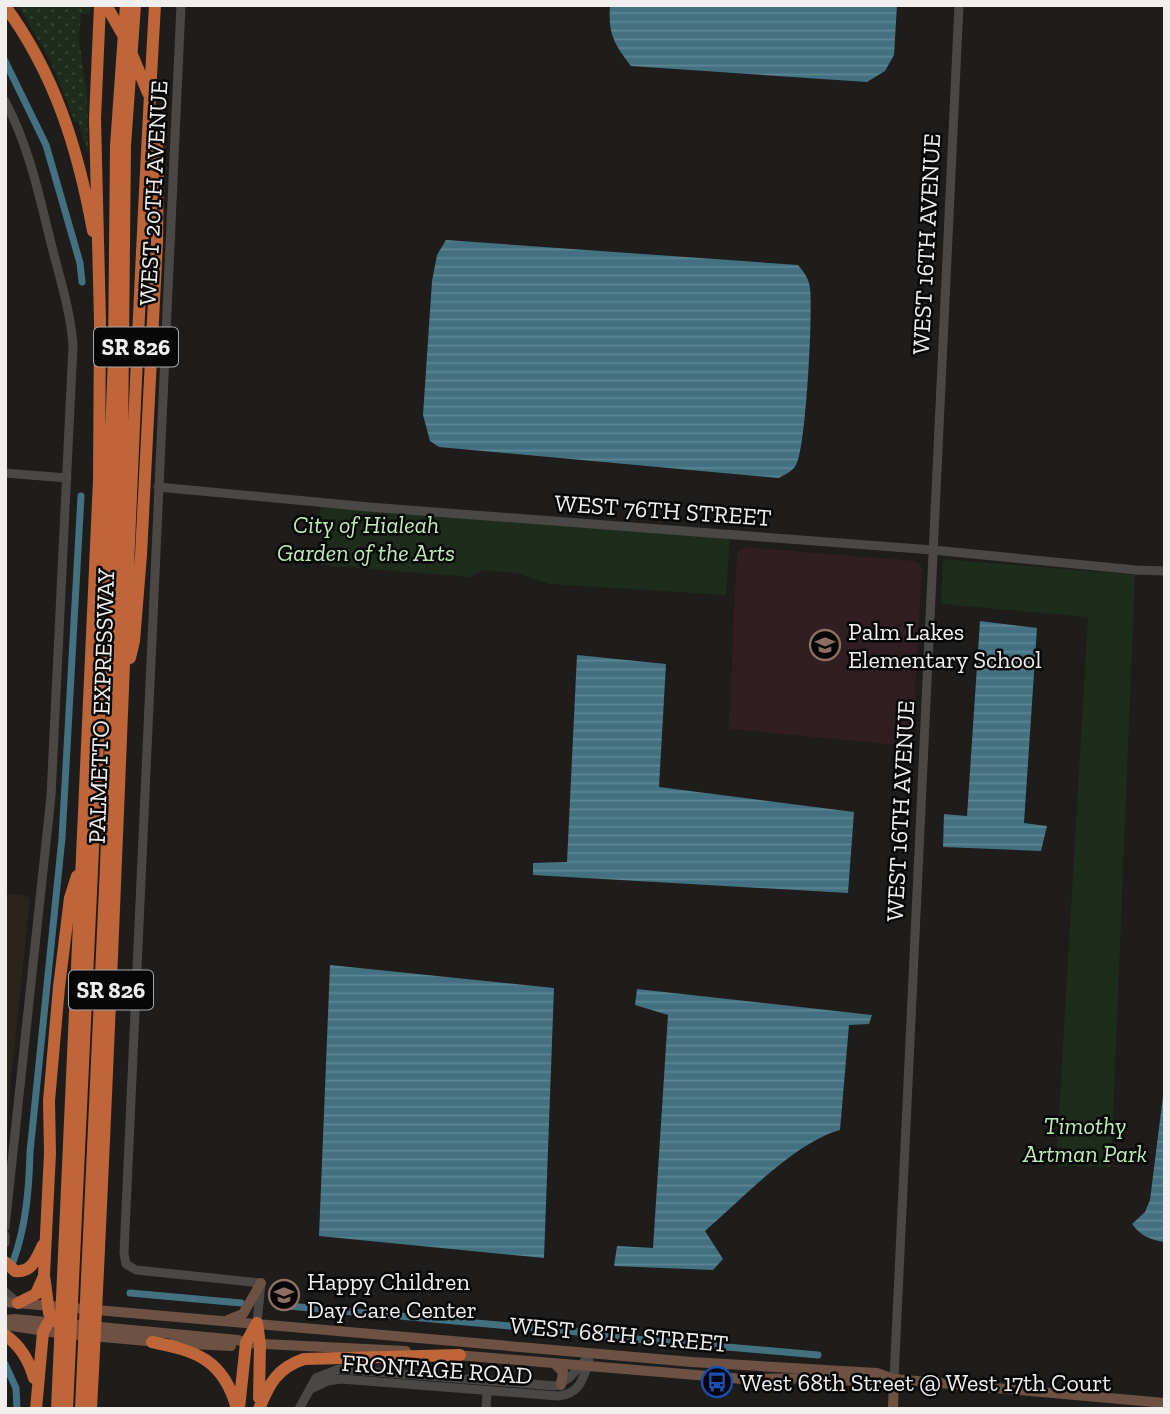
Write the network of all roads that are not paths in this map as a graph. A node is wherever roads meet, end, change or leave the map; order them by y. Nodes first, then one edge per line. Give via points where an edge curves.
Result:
1 (11, 5) edge
2 (100, 5) edge
3 (107, 5) edge
4 (125, 5) edge
5 (135, 5) edge
6 (155, 5) edge
7 (181, 5) edge
8 (959, 5) edge
9 (5, 6) edge
10 (22, 30) junction
11 (5, 102) edge
12 (99, 261) junction
13 (111, 426) junction
14 (5, 473) edge
15 (66, 478) junction
16 (158, 487) junction
17 (933, 550) junction
18 (1165, 571) edge
19 (123, 689) junction
20 (82, 855) junction
21 (5, 1227) edge
22 (5, 1235) edge
23 (46, 1239) junction
24 (5, 1243) edge
25 (5, 1262) edge
26 (44, 1276) junction
27 (261, 1283) junction
28 (80, 1290) junction
29 (5, 1292) edge
30 (11, 1302) edge
31 (47, 1306) junction
32 (82, 1308) junction
33 (226, 1321) junction
34 (5, 1323) edge
35 (257, 1323) junction
36 (50, 1324) junction
37 (5, 1335) edge
38 (152, 1342) junction
39 (246, 1343) junction
40 (260, 1344) junction
41 (77, 1350) junction
42 (591, 1354) junction
43 (460, 1355) junction
44 (554, 1363) junction
45 (584, 1366) junction
46 (894, 1379) junction
47 (502, 1382) junction
48 (561, 1385) junction
49 (37, 1388) junction
50 (309, 1389) junction
51 (487, 1391) junction
52 (1165, 1404) edge
53 (36, 1409) edge
54 (57, 1409) edge
55 (67, 1409) edge
56 (81, 1409) edge
57 (91, 1409) edge
58 (98, 1409) edge
59 (238, 1409) edge
60 (258, 1409) edge
61 (299, 1409) edge
62 (486, 1409) edge
63 (894, 1409) edge

1 - 10 highway
2 - 12 highway, PALMETTO EXPRESSWAY / SR 826 via 95,94
3 - 13 highway via 103,125
3 - 19 highway via 147,92 158,154 141,555 134,641
4 - 13 highway via 116,146
5 - 28 highway via 125,146 122,442 106,866
6 - 19 highway, PALMETTO EXPRESSWAY / SR 826
7 - 16 street, WEST 20TH AVENUE
8 - 17 street, WEST 16TH AVENUE
9 - 10 highway
10 - 12 highway via 51,81 69,129
11 - 15 street via 32,168 71,328
12 - 20 highway, PALMETTO EXPRESSWAY / SR 826 via 99,480
13 - 28 highway
14 - 15 street
15 - 21 street via 51,796
16 - 17 street, WEST 76TH STREET
16 - 27 street, WEST 20TH AVENUE via 124,1253 127,1264 136,1270
17 - 18 street, WEST 76TH STREET
17 - 46 street, WEST 16TH AVENUE
19 - 28 highway, PALMETTO EXPRESSWAY / SR 826
20 - 23 highway via 70,898 54,1034
20 - 28 highway, PALMETTO EXPRESSWAY / SR 826
22 - 24 street
23 - 25 highway via 27,1270 15,1270
23 - 26 highway
26 - 30 highway via 36,1294
26 - 31 highway
27 - 33 main road via 243,1314
27 - 35 street
28 - 41 highway, PALMETTO EXPRESSWAY / SR 826
28 - 41 highway, PALMETTO EXPRESSWAY / SR 826
29 - 30 street
30 - 31 main road, WEST 68TH STREET
31 - 32 main road, WEST 68TH STREET
31 - 36 highway
32 - 33 main road, WEST 68TH STREET
32 - 36 highway
33 - 35 main road, WEST 68TH STREET
34 - 36 main road, WEST 68TH STREET
35 - 39 highway
35 - 40 highway
35 - 42 main road, WEST 68TH STREET
36 - 38 main road, WEST 68TH STREET
36 - 39 main road, WEST 68TH STREET
36 - 49 highway
37 - 49 highway via 23,1351
38 - 39 main road, WEST 68TH STREET
38 - 59 highway via 192,1351 217,1368
39 - 40 main road, WEST 68TH STREET
39 - 59 highway
40 - 43 main road, WEST 68TH STREET
40 - 60 highway
41 - 54 highway, PALMETTO EXPRESSWAY / SR 826
41 - 55 highway
41 - 56 highway
41 - 57 highway, PALMETTO EXPRESSWAY / SR 826
41 - 58 highway
42 - 45 street
42 - 46 main road, WEST 68TH STREET via 877,1373
43 - 44 main road, WEST 68TH STREET
43 - 60 highway via 303,1359 275,1375
44 - 45 main road, WEST 68TH STREET
44 - 48 main road via 563,1372
45 - 46 main road, WEST 68TH STREET via 744,1379 878,1383
45 - 48 street
45 - 51 street, FRONTAGE ROAD via 581,1385 573,1393 549,1396
46 - 52 main road, WEST 68TH STREET
46 - 63 main road, WEST 16TH AVENUE
47 - 48 street, FRONTAGE ROAD
47 - 50 street, FRONTAGE ROAD via 339,1369 316,1378
47 - 51 street
49 - 53 highway
50 - 51 street, FRONTAGE ROAD via 341,1379
50 - 61 street
51 - 62 street

